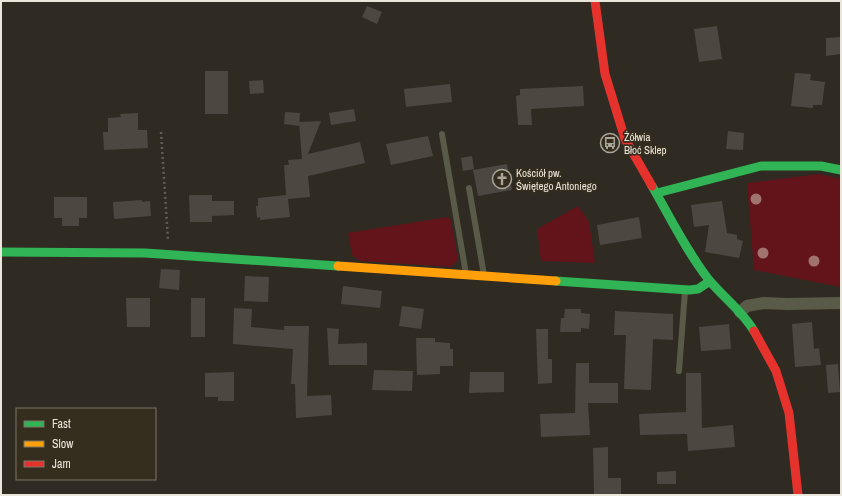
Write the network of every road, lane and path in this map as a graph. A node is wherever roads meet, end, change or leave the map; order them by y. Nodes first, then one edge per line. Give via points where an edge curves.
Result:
1 (595, 1) edge
2 (161, 132) dead end
3 (442, 134) dead end
4 (841, 170) edge
5 (470, 188) dead end
6 (657, 193) junction
7 (1, 252) edge
8 (169, 255) junction
9 (466, 275) junction
10 (484, 276) junction
11 (710, 281) junction
12 (685, 290) junction
13 (841, 303) edge
14 (740, 312) junction
15 (679, 371) dead end
16 (798, 495) edge

1 - 6 street via 605,74 625,140
2 - 8 path
3 - 9 lane
4 - 6 street via 821,166 761,166
5 - 10 lane
6 - 11 street via 693,257
7 - 8 street via 124,252
8 - 9 street
9 - 10 street
10 - 12 street
11 - 12 street via 698,289
11 - 14 street
12 - 15 lane
13 - 14 street via 764,303 747,306
14 - 16 street via 762,345 783,391 789,413

